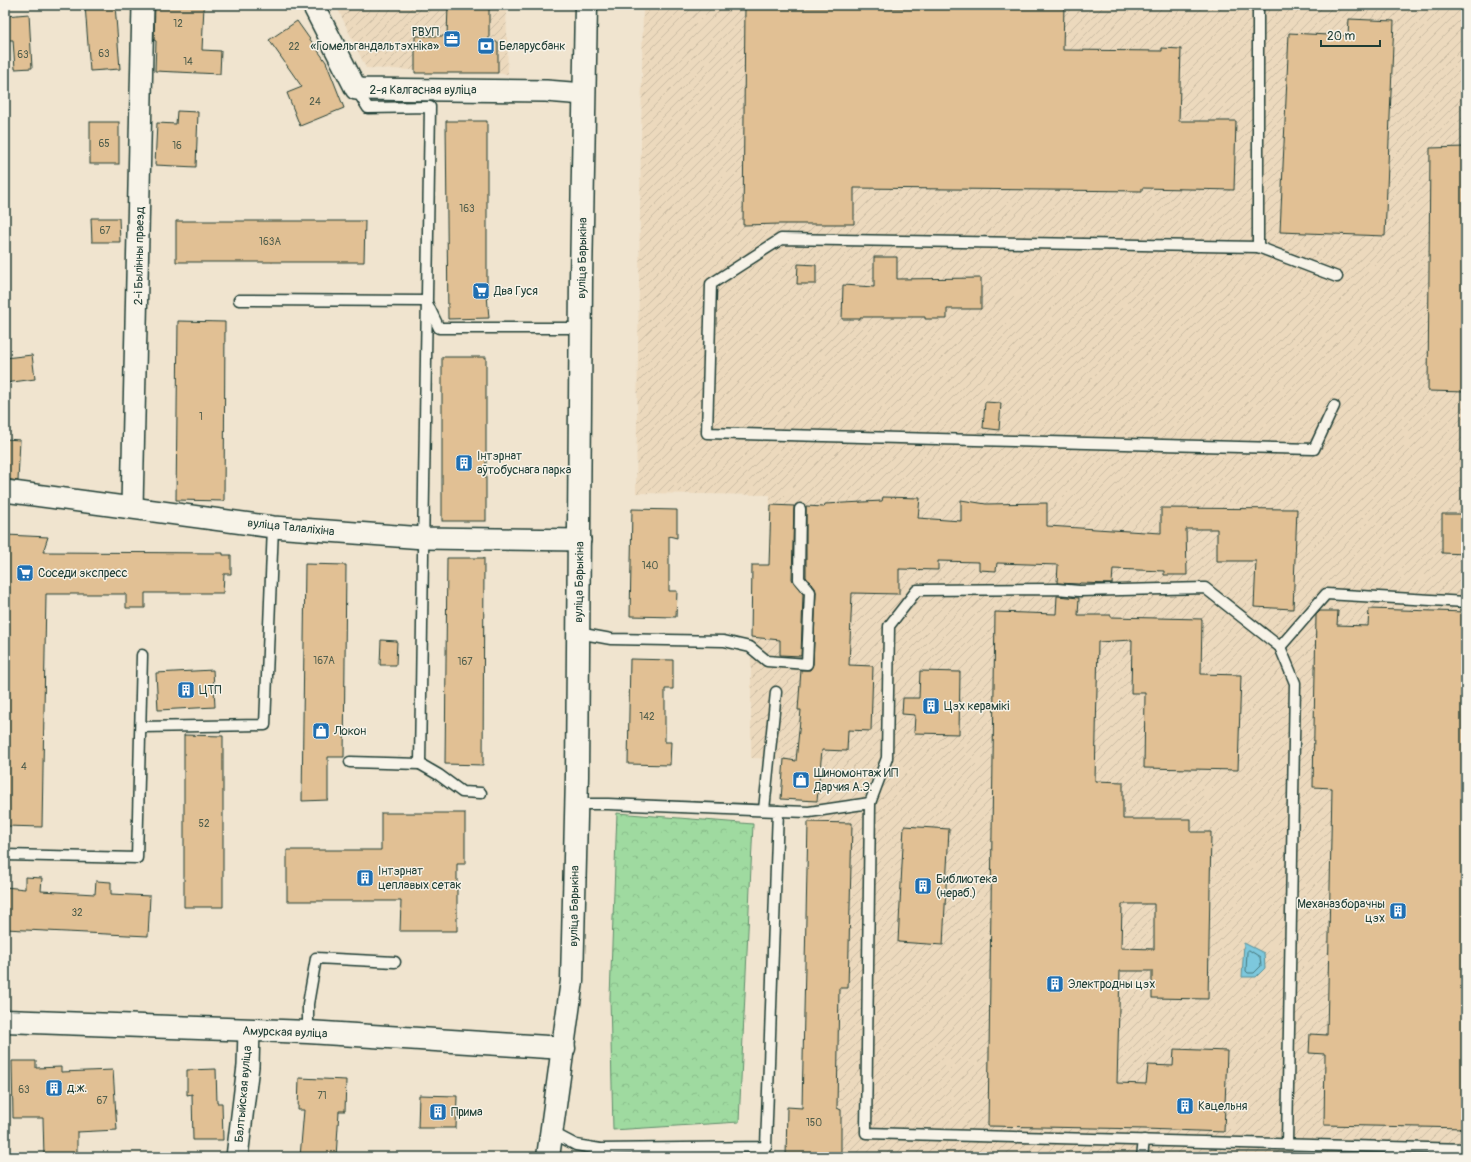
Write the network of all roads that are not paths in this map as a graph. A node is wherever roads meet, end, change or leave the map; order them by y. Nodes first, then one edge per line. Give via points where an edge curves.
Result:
1 (143, 5) edge
2 (313, 5) edge
3 (586, 5) edge
4 (1258, 5) edge
5 (356, 90) junction
6 (584, 94) junction
7 (1258, 247) junction
8 (1337, 277) dead end
9 (239, 300) dead end
10 (426, 301) junction
11 (581, 328) junction
12 (1334, 406) dead end
13 (5, 491) edge
14 (132, 507) junction
15 (800, 509) dead end
16 (273, 526) junction
17 (424, 538) junction
18 (580, 540) junction
19 (1466, 602) edge
20 (578, 633) junction
21 (1280, 647) junction
22 (142, 655) dead end
23 (776, 692) dead end
24 (141, 727) junction
25 (350, 762) dead end
26 (420, 764) junction
27 (481, 793) dead end
28 (870, 803) junction
29 (576, 804) junction
30 (764, 810) junction
31 (778, 811) junction
32 (5, 855) edge
33 (396, 962) dead end
34 (5, 1021) edge
35 (248, 1030) junction
36 (308, 1032) junction
37 (564, 1048) junction
38 (553, 1133) junction
39 (1144, 1140) junction
40 (1287, 1144) junction
41 (1430, 1148) junction
42 (1466, 1149) edge
43 (237, 1157) edge
44 (548, 1157) edge
45 (1142, 1157) edge
46 (1423, 1157) edge

1 - 14 street, 2-і Былінны праезд
2 - 5 street, 2-я Калгасная вуліца
3 - 6 main road, вуліца Барыкіна
4 - 7 lane
5 - 6 street, 2-я Калгасная вуліца via 546,91
5 - 10 lane via 368,108 430,107
6 - 11 main road, вуліца Барыкіна
7 - 8 lane
7 - 12 lane via 781,239 711,284 707,433 1314,449
9 - 10 lane
10 - 11 lane via 439,328
10 - 17 lane
11 - 18 main road, вуліца Барыкіна
13 - 14 street, вуліца Талаліхіна
14 - 16 street, вуліца Талаліхіна
15 - 20 lane via 799,579 810,592 807,664 767,662 750,647 724,641 611,639
16 - 17 street, вуліца Талаліхіна
16 - 24 lane via 265,725
17 - 18 street, вуліца Талаліхіна
17 - 26 lane
18 - 20 main road, вуліца Барыкіна
19 - 21 lane via 1326,594
20 - 29 main road, вуліца Барыкіна
21 - 28 lane via 1205,588 1079,591 917,590 889,626 887,758
21 - 40 lane via 1295,683
22 - 24 lane
23 - 30 lane
24 - 32 lane via 137,858
25 - 26 lane
26 - 27 lane via 462,792
28 - 31 lane via 809,812
28 - 39 lane via 866,1132
29 - 30 lane
29 - 37 main road, вуліца Барыкіна via 572,981
30 - 31 lane
31 - 38 lane via 766,1147 600,1149 576,1145
33 - 36 lane via 316,958 308,1004
34 - 35 main road, Амурская вуліца
35 - 36 main road, Амурская вуліца
35 - 43 street, Балтыйская вуліца via 248,1066
36 - 37 main road, Амурская вуліца
37 - 38 main road, вуліца Барыкіна
38 - 44 main road, вуліца Барыкіна
39 - 40 lane
39 - 45 lane
40 - 41 lane
41 - 42 lane
41 - 46 lane

